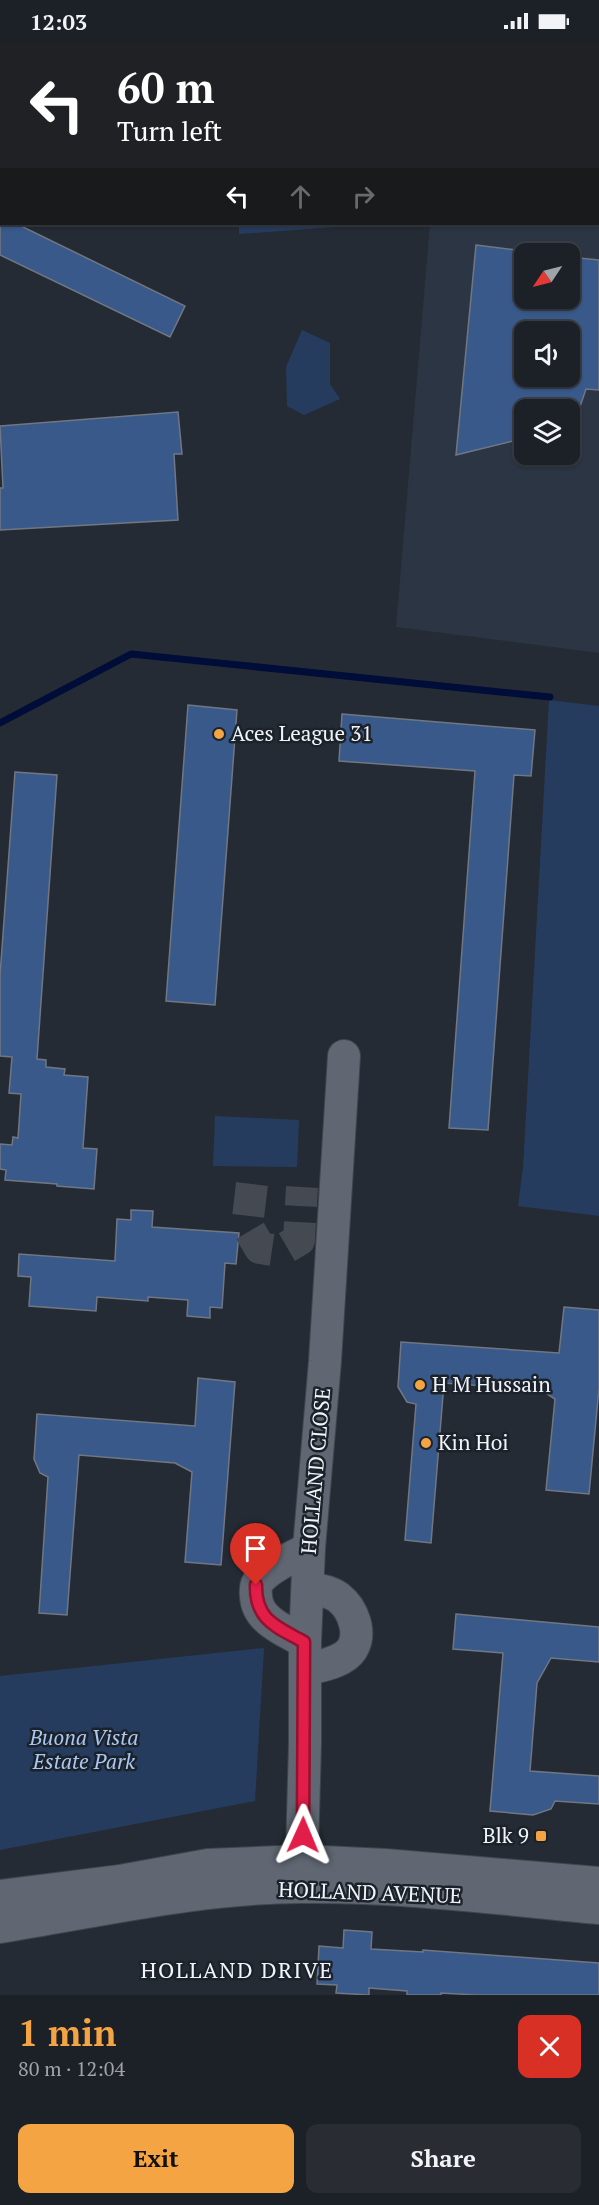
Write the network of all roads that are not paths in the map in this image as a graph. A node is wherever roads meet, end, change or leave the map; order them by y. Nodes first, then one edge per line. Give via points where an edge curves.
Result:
1 (344, 1056) dead end
2 (309, 1548) junction
3 (308, 1587) junction
4 (305, 1656) junction
5 (302, 1874) junction
6 (599, 1883) edge
7 (460, 1884) junction
8 (0, 1896) edge
9 (599, 1908) edge
10 (0, 1927) edge

1 - 2 street, HOLLAND CLOSE
2 - 3 street, HOLLAND CLOSE
2 - 4 street via 272,1570 256,1585 261,1612
3 - 4 street, HOLLAND CLOSE
3 - 4 street via 338,1597 351,1612 358,1633 352,1650 342,1658
4 - 5 street, HOLLAND CLOSE
5 - 7 street, HOLLAND AVENUE via 385,1865
5 - 8 street, HOLLAND AVENUE via 208,1865
5 - 10 street, HOLLAND AVENUE
6 - 7 street, HOLLAND AVENUE
7 - 9 street, HOLLAND AVENUE

